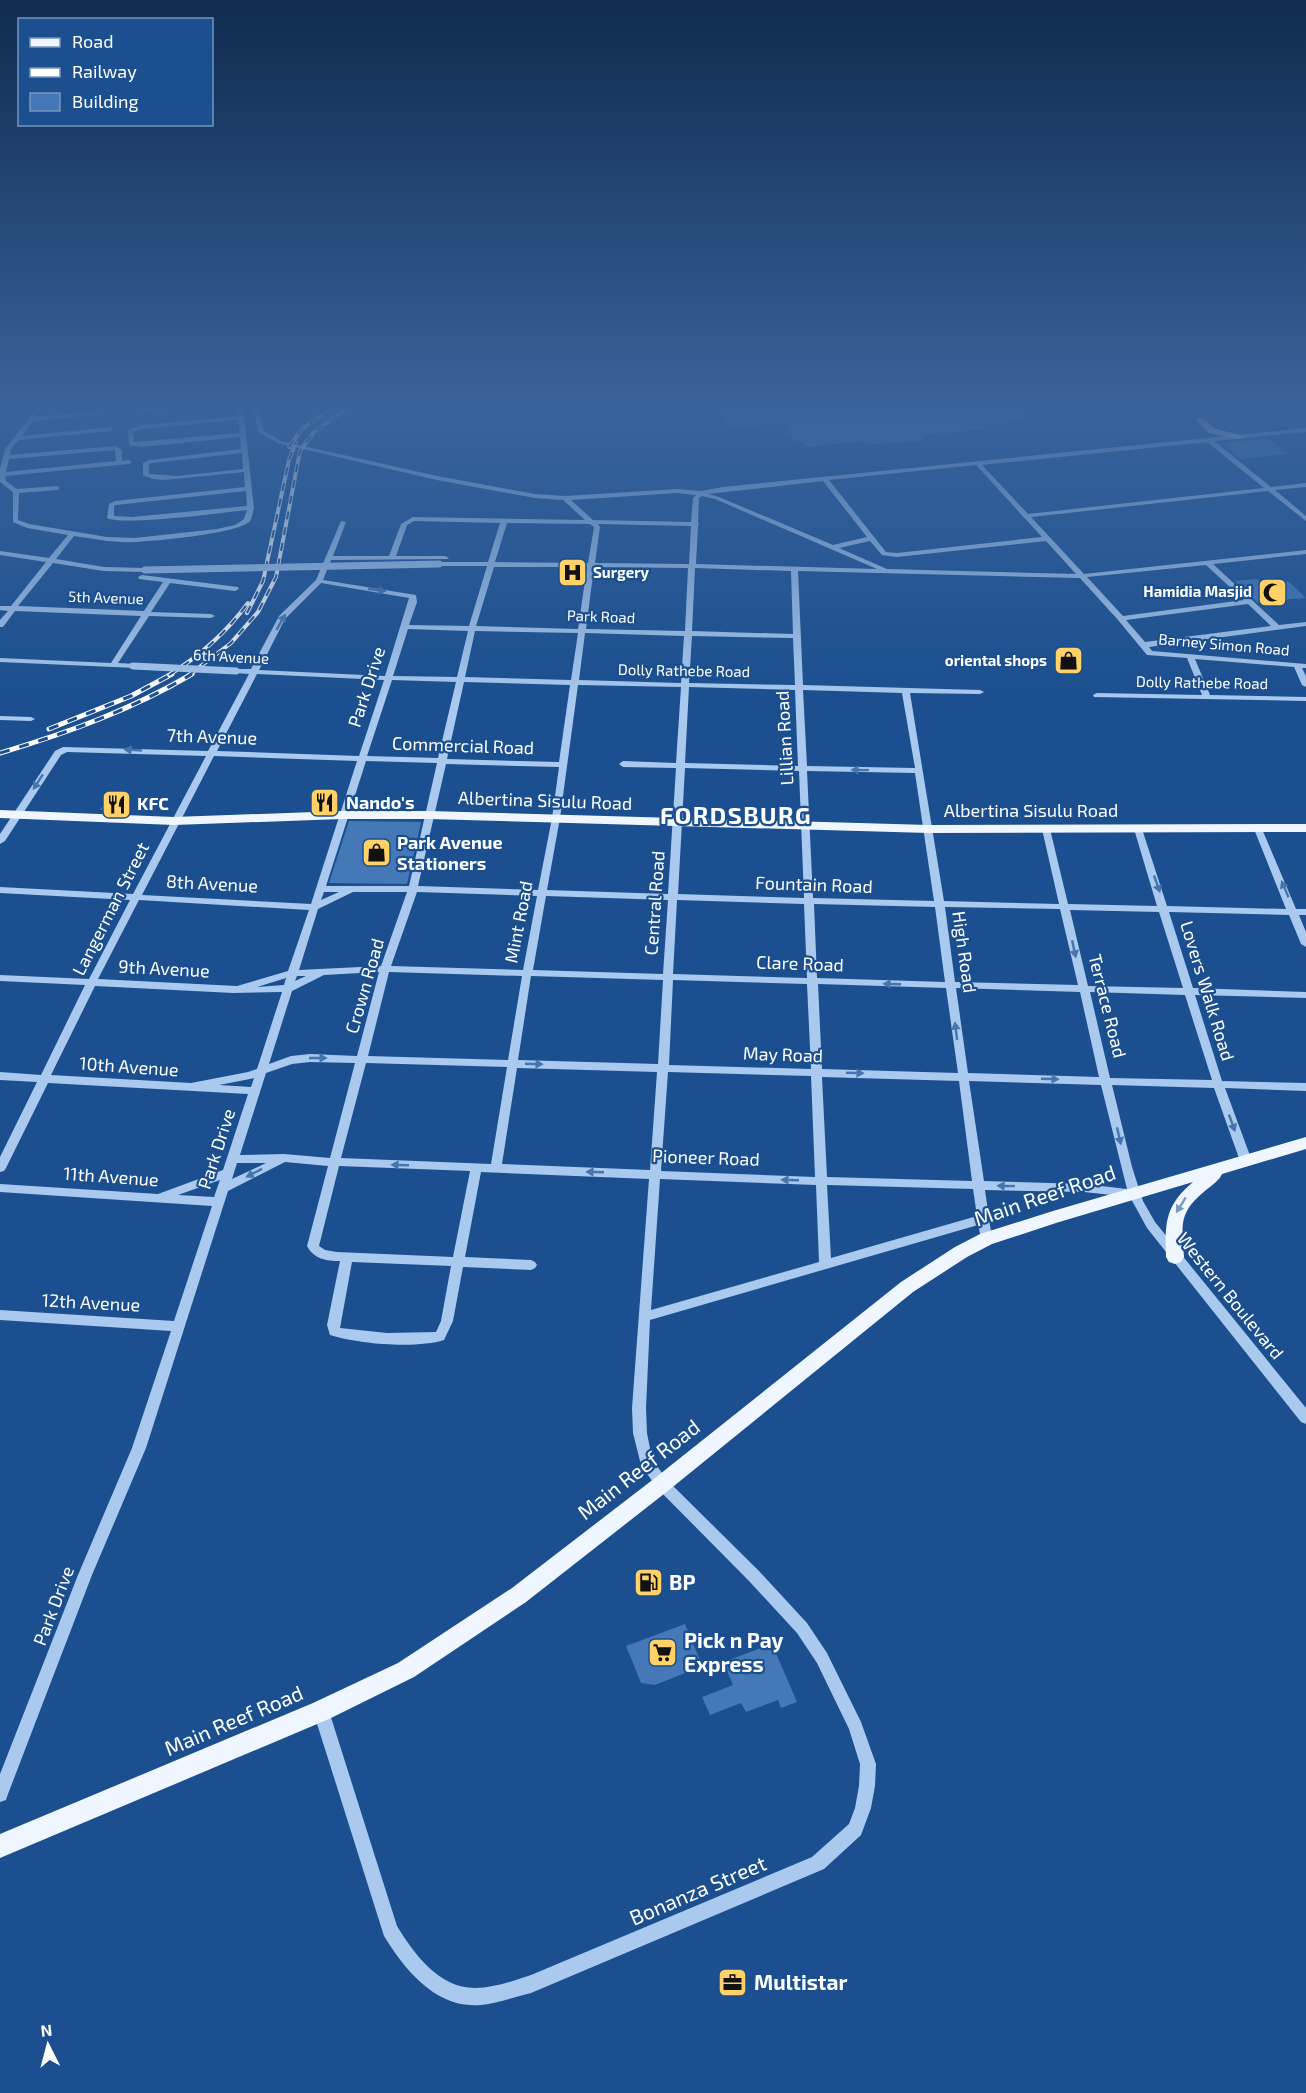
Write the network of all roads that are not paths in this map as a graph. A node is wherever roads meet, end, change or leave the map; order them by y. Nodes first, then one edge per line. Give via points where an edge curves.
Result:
1 (16, 506) edge
2 (111, 506) edge
3 (574, 506) edge
4 (696, 506) edge
5 (735, 506) edge
6 (845, 506) edge
7 (1016, 506) edge
8 (1119, 506) edge
9 (1290, 506) edge
10 (251, 508) joint
11 (1026, 516) junction
12 (1306, 519) edge
13 (504, 520) junction
14 (343, 522) dead end
15 (592, 522) junction
16 (696, 524) junction
17 (72, 534) junction
18 (870, 539) junction
19 (1047, 539) junction
20 (831, 547) junction
21 (1306, 552) edge
22 (0, 553) edge
23 (856, 557) junction
24 (328, 558) junction
25 (392, 558) junction
26 (445, 558) dead end
27 (0, 560) edge
28 (50, 561) junction
29 (493, 563) junction
30 (1208, 563) junction
31 (591, 564) junction
32 (693, 566) junction
33 (794, 569) junction
34 (841, 570) junction
35 (892, 572) junction
36 (143, 574) junction
37 (1081, 576) junction
38 (168, 580) junction
39 (319, 581) junction
40 (235, 589) dead end
41 (1249, 602) junction
42 (0, 608) edge
43 (13, 608) junction
44 (147, 613) junction
45 (211, 616) dead end
46 (1121, 618) junction
47 (1306, 624) edge
48 (0, 626) edge
49 (406, 627) junction
50 (1276, 627) junction
51 (472, 628) junction
52 (582, 630) junction
53 (688, 633) junction
54 (796, 636) junction
55 (1143, 645) junction
56 (1190, 657) junction
57 (0, 660) edge
58 (113, 665) junction
59 (1297, 665) junction
60 (1306, 666) edge
61 (256, 671) junction
62 (388, 678) junction
63 (460, 679) junction
64 (574, 682) junction
65 (686, 685) junction
66 (1306, 685) edge
67 (799, 687) junction
68 (906, 691) junction
69 (980, 692) dead end
70 (1097, 695) dead end
71 (1208, 697) junction
72 (1306, 699) edge
73 (0, 718) edge
74 (31, 719) dead end
75 (212, 754) junction
76 (362, 760) junction
77 (441, 762) junction
78 (623, 764) dead end
79 (563, 765) junction
80 (680, 765) junction
81 (804, 769) junction
82 (919, 771) junction
83 (0, 814) edge
84 (17, 815) junction
85 (342, 815) junction
86 (428, 815) junction
87 (556, 819) junction
88 (174, 821) junction
89 (678, 823) junction
90 (807, 825) junction
91 (1306, 828) edge
92 (929, 829) junction
93 (1047, 829) junction
94 (1138, 829) junction
95 (1258, 829) junction
96 (0, 841) edge
97 (353, 889) junction
98 (413, 889) junction
99 (0, 890) edge
100 (542, 893) junction
101 (137, 897) junction
102 (318, 897) junction
103 (674, 897) junction
104 (809, 901) junction
105 (939, 904) junction
106 (1066, 908) junction
107 (1165, 909) junction
108 (1294, 912) junction
109 (1306, 912) edge
110 (1306, 944) edge
111 (385, 969) junction
112 (326, 970) junction
113 (294, 973) junction
114 (527, 973) junction
115 (669, 977) junction
116 (0, 978) edge
117 (813, 981) junction
118 (92, 982) junction
119 (950, 986) junction
120 (290, 988) junction
121 (1083, 989) junction
122 (233, 990) junction
123 (1189, 992) junction
124 (1306, 995) edge
125 (361, 1059) junction
126 (513, 1063) junction
127 (663, 1068) junction
128 (262, 1071) junction
129 (816, 1072) junction
130 (0, 1076) edge
131 (962, 1076) junction
132 (44, 1078) junction
133 (1106, 1081) junction
134 (1218, 1084) junction
135 (1306, 1087) edge
136 (187, 1088) junction
137 (255, 1091) junction
138 (1306, 1143) edge
139 (284, 1158) junction
140 (233, 1159) junction
141 (1246, 1161) junction
142 (334, 1162) junction
143 (0, 1168) edge
144 (476, 1168) junction
145 (496, 1169) junction
146 (1221, 1169) junction
147 (228, 1173) junction
148 (656, 1174) junction
149 (820, 1181) junction
150 (979, 1185) junction
151 (0, 1188) edge
152 (224, 1188) junction
153 (1130, 1192) junction
154 (157, 1198) junction
155 (219, 1202) junction
156 (983, 1219) junction
157 (986, 1239) junction
158 (347, 1257) junction
159 (1175, 1257) junction
160 (458, 1262) junction
161 (531, 1265) dead end
162 (825, 1266) junction
163 (0, 1315) edge
164 (644, 1317) junction
165 (179, 1326) junction
166 (1306, 1418) edge
167 (662, 1484) junction
168 (321, 1711) junction
169 (0, 1794) edge
170 (0, 1846) edge

1 - 17 street via 17,522
2 - 10 street via 110,518 118,520
3 - 15 street
4 - 16 street, Central Road
5 - 20 street
6 - 18 street
7 - 11 street
8 - 11 street
9 - 12 street
10 - 17 street via 243,524 217,531 119,540
11 - 19 street
13 - 15 street
13 - 25 street via 413,519 404,524
13 - 29 street, Crown Road
14 - 24 street
15 - 16 street
15 - 31 street, Mint Road via 598,531
16 - 32 street, Central Road
17 - 28 street
18 - 19 street via 889,555
18 - 20 street
19 - 37 street
20 - 23 street
21 - 30 street
22 - 28 street
23 - 34 street via 854,563
23 - 35 street
24 - 25 street
24 - 39 street
25 - 26 street
27 - 28 street
28 - 36 street
28 - 43 street
29 - 31 street
29 - 36 street, bridge
29 - 51 street, Crown Road
30 - 37 street
30 - 41 street
31 - 32 street
31 - 52 street, Mint Road
32 - 33 street
32 - 53 street, Central Road
33 - 34 street
33 - 54 street, Lillian Road
34 - 35 street
35 - 37 street
36 - 38 street
37 - 46 street
38 - 40 street
38 - 44 street
39 -> 49 street, Park Drive via 410,596 413,602
61 -> 39 street, Langerman Street via 282,618
41 - 46 street
41 - 50 street
42 - 43 street, 5th Avenue
43 - 44 street, 5th Avenue
43 - 48 street
44 - 45 street, 5th Avenue
44 - 58 street
46 - 55 street
47 - 50 street
49 - 51 street, Park Road
49 - 62 street, Park Drive
50 - 55 street
51 - 52 street, Park Road
51 - 63 street, Crown Road
52 - 53 street, Park Road
52 - 64 street, Mint Road
53 - 54 street, Park Road
53 - 65 street, Central Road
54 - 67 street, Lillian Road
55 - 56 street, Barney Simon Road via 1150,653
56 - 59 street, Barney Simon Road
56 - 71 street
57 - 58 street, 6th Avenue
58 - 61 street, 6th Avenue, bridge
59 - 60 street, Barney Simon Road
59 - 66 street
61 - 62 street, 6th Avenue
61 - 75 street, Langerman Street
62 - 63 street, 6th Avenue
62 - 76 street, Park Drive
63 - 64 street, Dolly Rathebe Road
63 - 77 street, Crown Road
64 - 65 street, Dolly Rathebe Road
64 - 79 street, Mint Road
65 - 67 street, Dolly Rathebe Road
65 - 80 street, Central Road
67 - 68 street, Dolly Rathebe Road
67 - 81 street, Lillian Road
68 - 69 street, Dolly Rathebe Road
68 - 82 street, High Road
70 - 71 street, Dolly Rathebe Road
71 - 72 street, Dolly Rathebe Road
73 - 74 street
75 - 76 street, 7th Avenue
75 -> 84 street, 7th Avenue via 61,750
75 - 88 street, Langerman Street
76 - 77 street, Commercial Road
76 - 85 street, Park Drive
77 - 79 street, Commercial Road
77 - 86 street, Crown Road
78 - 80 street
79 - 87 street, Mint Road
80 - 81 street
80 - 89 street, Central Road
82 -> 81 street
81 - 90 street, Lillian Road
82 - 92 street, High Road
83 - 84 main road, Albertina Sisulu Road
84 - 88 main road, Albertina Sisulu Road
84 - 96 street
85 - 86 main road, Albertina Sisulu Road
85 - 88 main road, Albertina Sisulu Road
85 - 102 street, Park Drive
86 - 87 main road, Albertina Sisulu Road
86 - 98 street, Crown Road
87 - 89 main road, Albertina Sisulu Road
87 - 100 street, Mint Road
88 - 101 street, Langerman Street
89 - 90 main road, Albertina Sisulu Road
89 - 103 street, Central Road
90 - 92 main road, Albertina Sisulu Road
90 - 104 street, Lillian Road
91 - 95 main road, Albertina Sisulu Road
92 - 93 main road, Albertina Sisulu Road
92 - 105 street, High Road
93 - 94 main road, Albertina Sisulu Road
93 - 106 street, Terrace Road
94 - 95 main road, Albertina Sisulu Road
94 -> 107 street, Lovers Walk Road
108 -> 95 street
97 - 98 street, Fountain Road
97 - 102 street
97 - 102 street, Fountain Road
98 - 100 street, Fountain Road
98 - 111 street, Crown Road
99 - 101 street, 8th Avenue
100 - 103 street, Fountain Road
100 - 114 street, Mint Road
101 - 102 street, 8th Avenue via 278,904
101 - 118 street, Langerman Street
102 - 113 street, Park Drive
103 - 104 street, Fountain Road
103 - 115 street, Central Road
104 - 105 street, Fountain Road
104 - 117 street, Lillian Road
105 - 106 street, Fountain Road
105 - 119 street, High Road
106 - 107 street, Fountain Road
106 -> 121 street, Terrace Road
107 - 108 street, Fountain Road
107 - 123 street, Lovers Walk Road
108 - 109 street, Fountain Road
108 - 110 street
111 - 112 street, Clare Road
111 - 114 street, Clare Road
111 - 125 street, Crown Road
112 - 113 street, Clare Road
112 - 120 street
113 - 120 street, Park Drive
113 - 122 street, Clare Road
114 - 115 street, Clare Road
114 - 126 street, Mint Road
115 - 117 street, Clare Road
115 - 127 street, Central Road
116 - 118 street, 9th Avenue
119 -> 117 street, Clare Road
117 - 129 street, Lillian Road
118 - 122 street, 9th Avenue
118 - 132 street, Langerman Street
119 - 121 street, Clare Road
131 -> 119 street, High Road
120 - 122 street, 9th Avenue
120 - 128 street, Park Drive
121 - 123 street, Clare Road
121 - 133 street, Terrace Road
123 - 124 street, Clare Road
123 - 134 street, Lovers Walk Road
125 - 126 street, May Road
128 -> 125 street, May Road via 300,1059
125 - 142 street, Crown Road
126 -> 127 street, May Road
126 - 145 street, Mint Road
127 - 129 street, May Road
127 - 148 street, Central Road
128 - 136 street, May Road
128 - 137 street, Park Drive
129 -> 131 street, May Road
129 - 149 street, Lillian Road
130 - 132 street, 10th Avenue
131 -> 133 street, May Road
131 - 150 street, High Road
132 - 136 street, 10th Avenue
132 - 143 street, Langerman Street
133 - 134 street, May Road
133 -> 153 street, Terrace Road
134 - 135 street, May Road
134 -> 141 street, Lovers Walk Road
136 - 137 street, 10th Avenue
137 - 140 street, Park Drive
138 - 141 main road, Main Reef Road
139 - 140 street, Pioneer Road
139 - 142 street, Pioneer Road
139 -> 152 street
140 - 147 street, Park Drive
141 - 146 main road, Main Reef Road
144 -> 142 street, Pioneer Road
142 - 158 street, Crown Road via 313,1246 321,1255
144 - 145 street, Pioneer Road
144 - 160 street
148 -> 145 street, Pioneer Road
146 - 153 main road, Main Reef Road
146 -> 159 main road via 1192,1190 1176,1212
147 - 152 street, Park Drive
147 - 154 street
149 -> 148 street, Pioneer Road
148 - 164 street, Central Road
149 - 150 street, Pioneer Road
149 - 162 street, Lillian Road
153 -> 150 street, Pioneer Road
150 - 156 street, High Road
151 - 154 street, 11th Avenue
152 - 155 street, Park Drive
153 - 157 main road, Main Reef Road
153 - 159 street, Western Boulevard
154 - 155 street, 11th Avenue
155 - 165 street, Park Drive
156 - 157 street, High Road
156 - 162 street
157 - 167 main road, Main Reef Road via 907,1287
158 - 160 street, Crown Road
158 - 160 street via 334,1331 379,1337 440,1336 447,1321
159 - 166 street, Western Boulevard
160 - 161 street, Crown Road
162 - 164 street
163 - 165 street, 12th Avenue
164 - 167 street, Central Road via 640,1433 646,1461
165 - 169 street, Park Drive via 129,1474 85,1575
167 - 168 main road, Main Reef Road via 459,1637 406,1670
167 - 168 street, Bonanza Street via 802,1628 822,1658 856,1726 868,1764 863,1808 855,1829 818,1863 531,1983 467,1996 434,1983 408,1961 390,1930
168 - 170 main road, Main Reef Road

